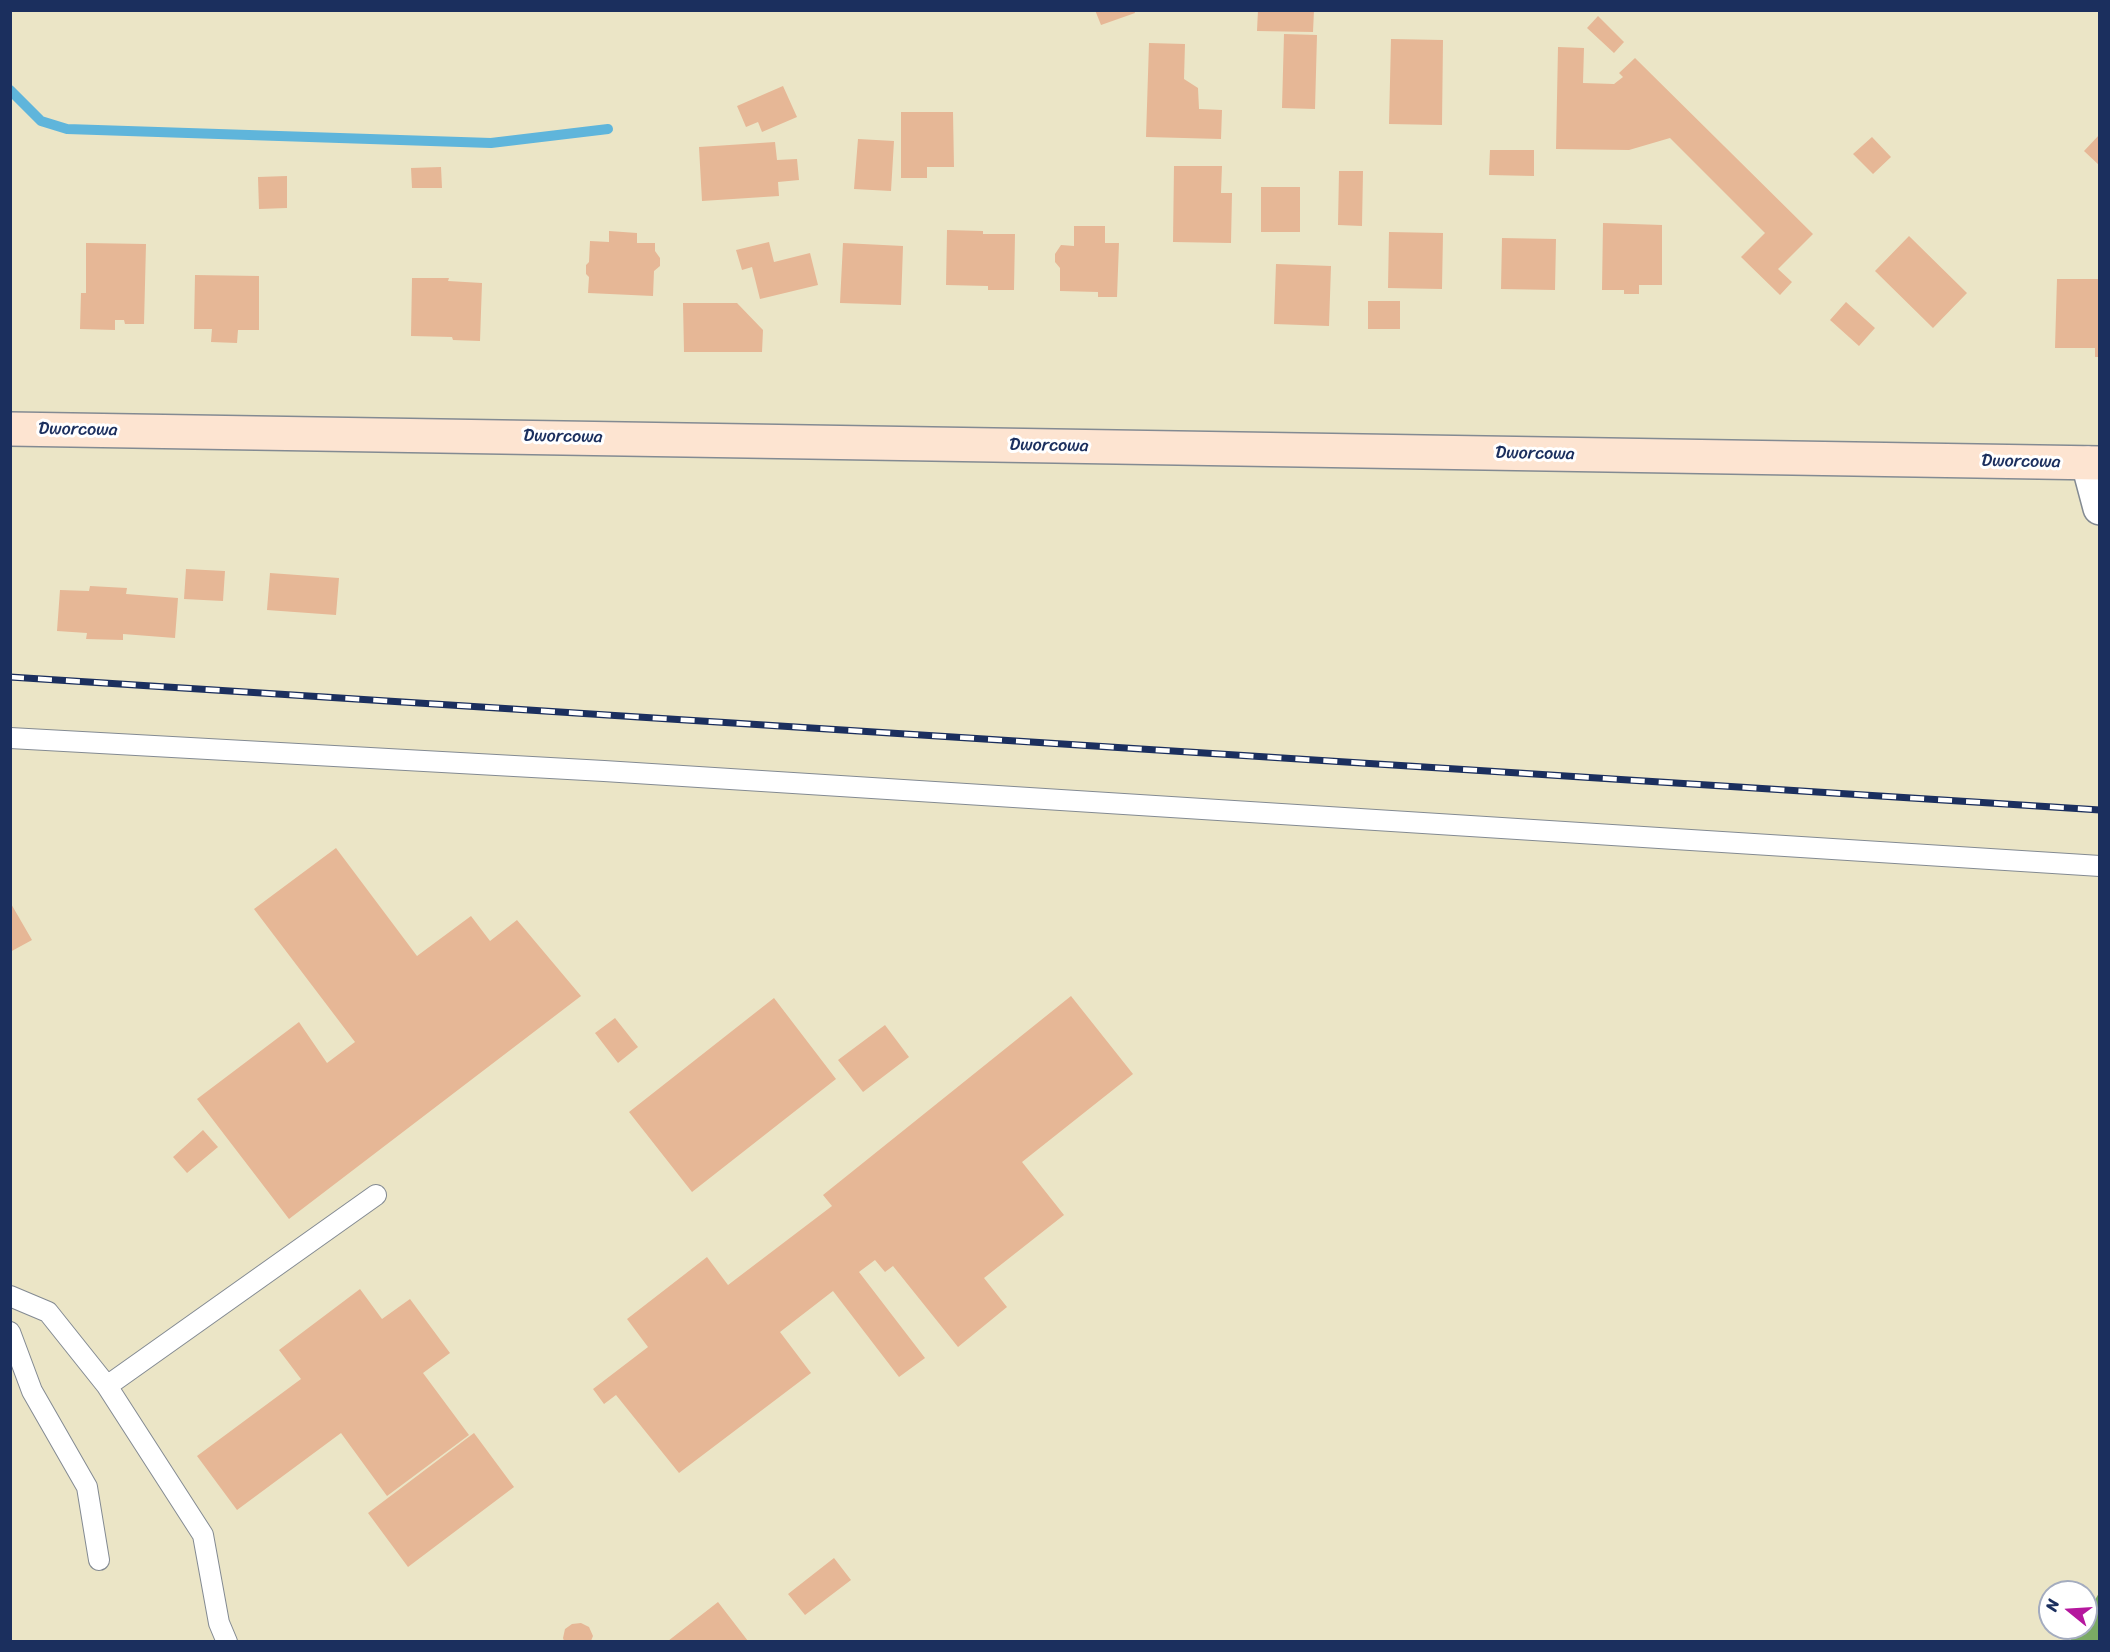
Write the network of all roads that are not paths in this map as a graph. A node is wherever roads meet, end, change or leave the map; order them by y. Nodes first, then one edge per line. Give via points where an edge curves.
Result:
1 (10, 429) edge
2 (2094, 463) edge
3 (2100, 508) edge
4 (10, 738) edge
5 (2100, 866) edge
6 (376, 1195) dead end
7 (10, 1296) edge
8 (10, 1332) edge
9 (107, 1386) junction
10 (99, 1560) dead end
11 (227, 1641) edge

1 - 2 street, Dworcowa
2 - 3 street, Dworcowa
4 - 5 lane via 604,771
6 - 9 lane
7 - 9 lane via 48,1312
8 - 10 lane via 32,1392 87,1487
9 - 11 lane via 203,1535 219,1623

